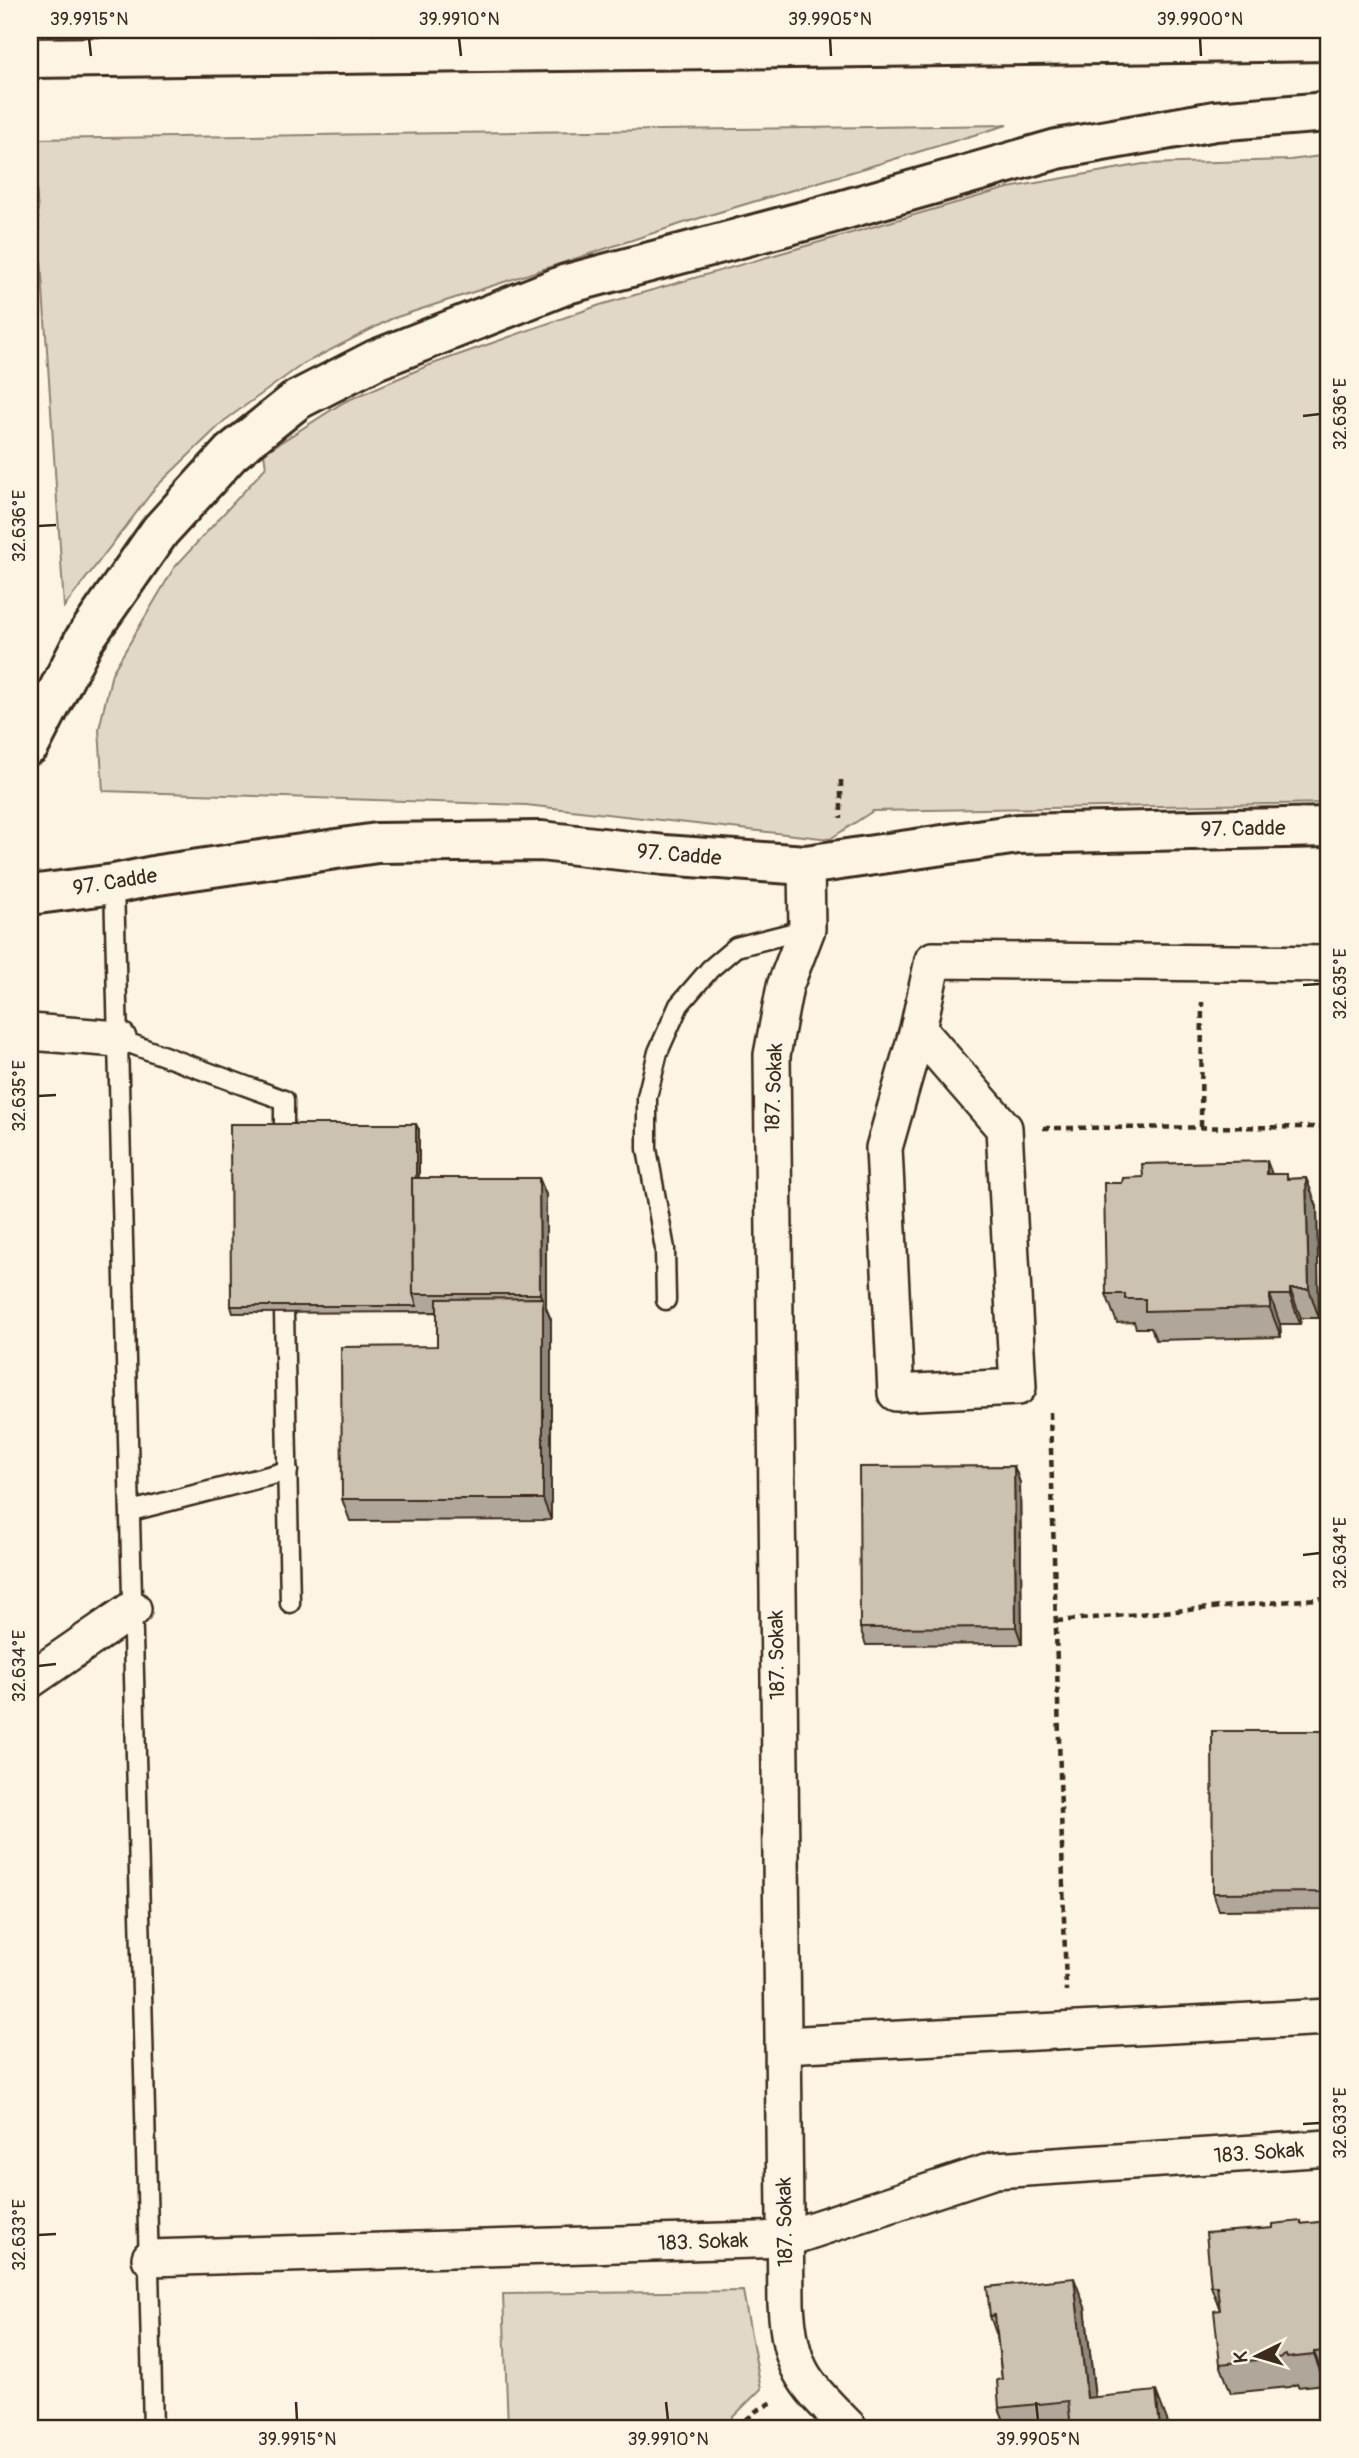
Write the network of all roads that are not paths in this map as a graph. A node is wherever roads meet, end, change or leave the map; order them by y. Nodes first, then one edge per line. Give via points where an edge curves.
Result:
1 (1329, 41) edge
2 (30, 58) edge
3 (1329, 110) edge
4 (30, 745) edge
5 (1329, 827) edge
6 (806, 865) junction
7 (114, 884) junction
8 (30, 895) edge
9 (807, 929) junction
10 (1329, 964) edge
11 (918, 1029) junction
12 (30, 1032) edge
13 (118, 1039) junction
14 (284, 1130) edge
15 (666, 1300) dead end
16 (284, 1312) edge
17 (288, 1471) junction
18 (131, 1511) junction
19 (290, 1603) dead end
20 (133, 1609) junction
21 (30, 1680) edge
22 (1329, 2017) edge
23 (783, 2045) junction
24 (1329, 2148) edge
25 (785, 2239) junction
26 (150, 2258) junction
27 (153, 2428) edge
28 (849, 2428) edge

1 - 2 main road
3 - 4 main road via 1215,121 1057,149 567,284 375,360 297,400 231,453 160,531 84,640
5 - 6 main road, 97. Cadde via 1018,834
6 - 7 main road, 97. Cadde via 541,841 377,843
6 - 9 street, 187. Sokak
7 - 8 main road, 97. Cadde
7 - 13 lane
9 - 15 lane via 736,947 679,1005 657,1052 648,1097 648,1149 665,1249
9 - 23 street, 187. Sokak via 785,986 772,1055
10 - 11 street via 933,960
11 - 11 street via 884,1149 896,1394 1018,1387 1004,1128
12 - 13 street
13 - 14 lane via 284,1100
13 - 18 lane
16 - 17 lane
17 - 18 lane
17 - 19 lane
18 - 20 lane
20 - 21 street
20 - 26 lane
22 - 23 street
23 - 25 street, 187. Sokak
24 - 25 street, 183. Sokak via 995,2170
25 - 26 street, 183. Sokak
25 - 28 street, 187. Sokak via 787,2333 794,2361 807,2385
26 - 27 lane

